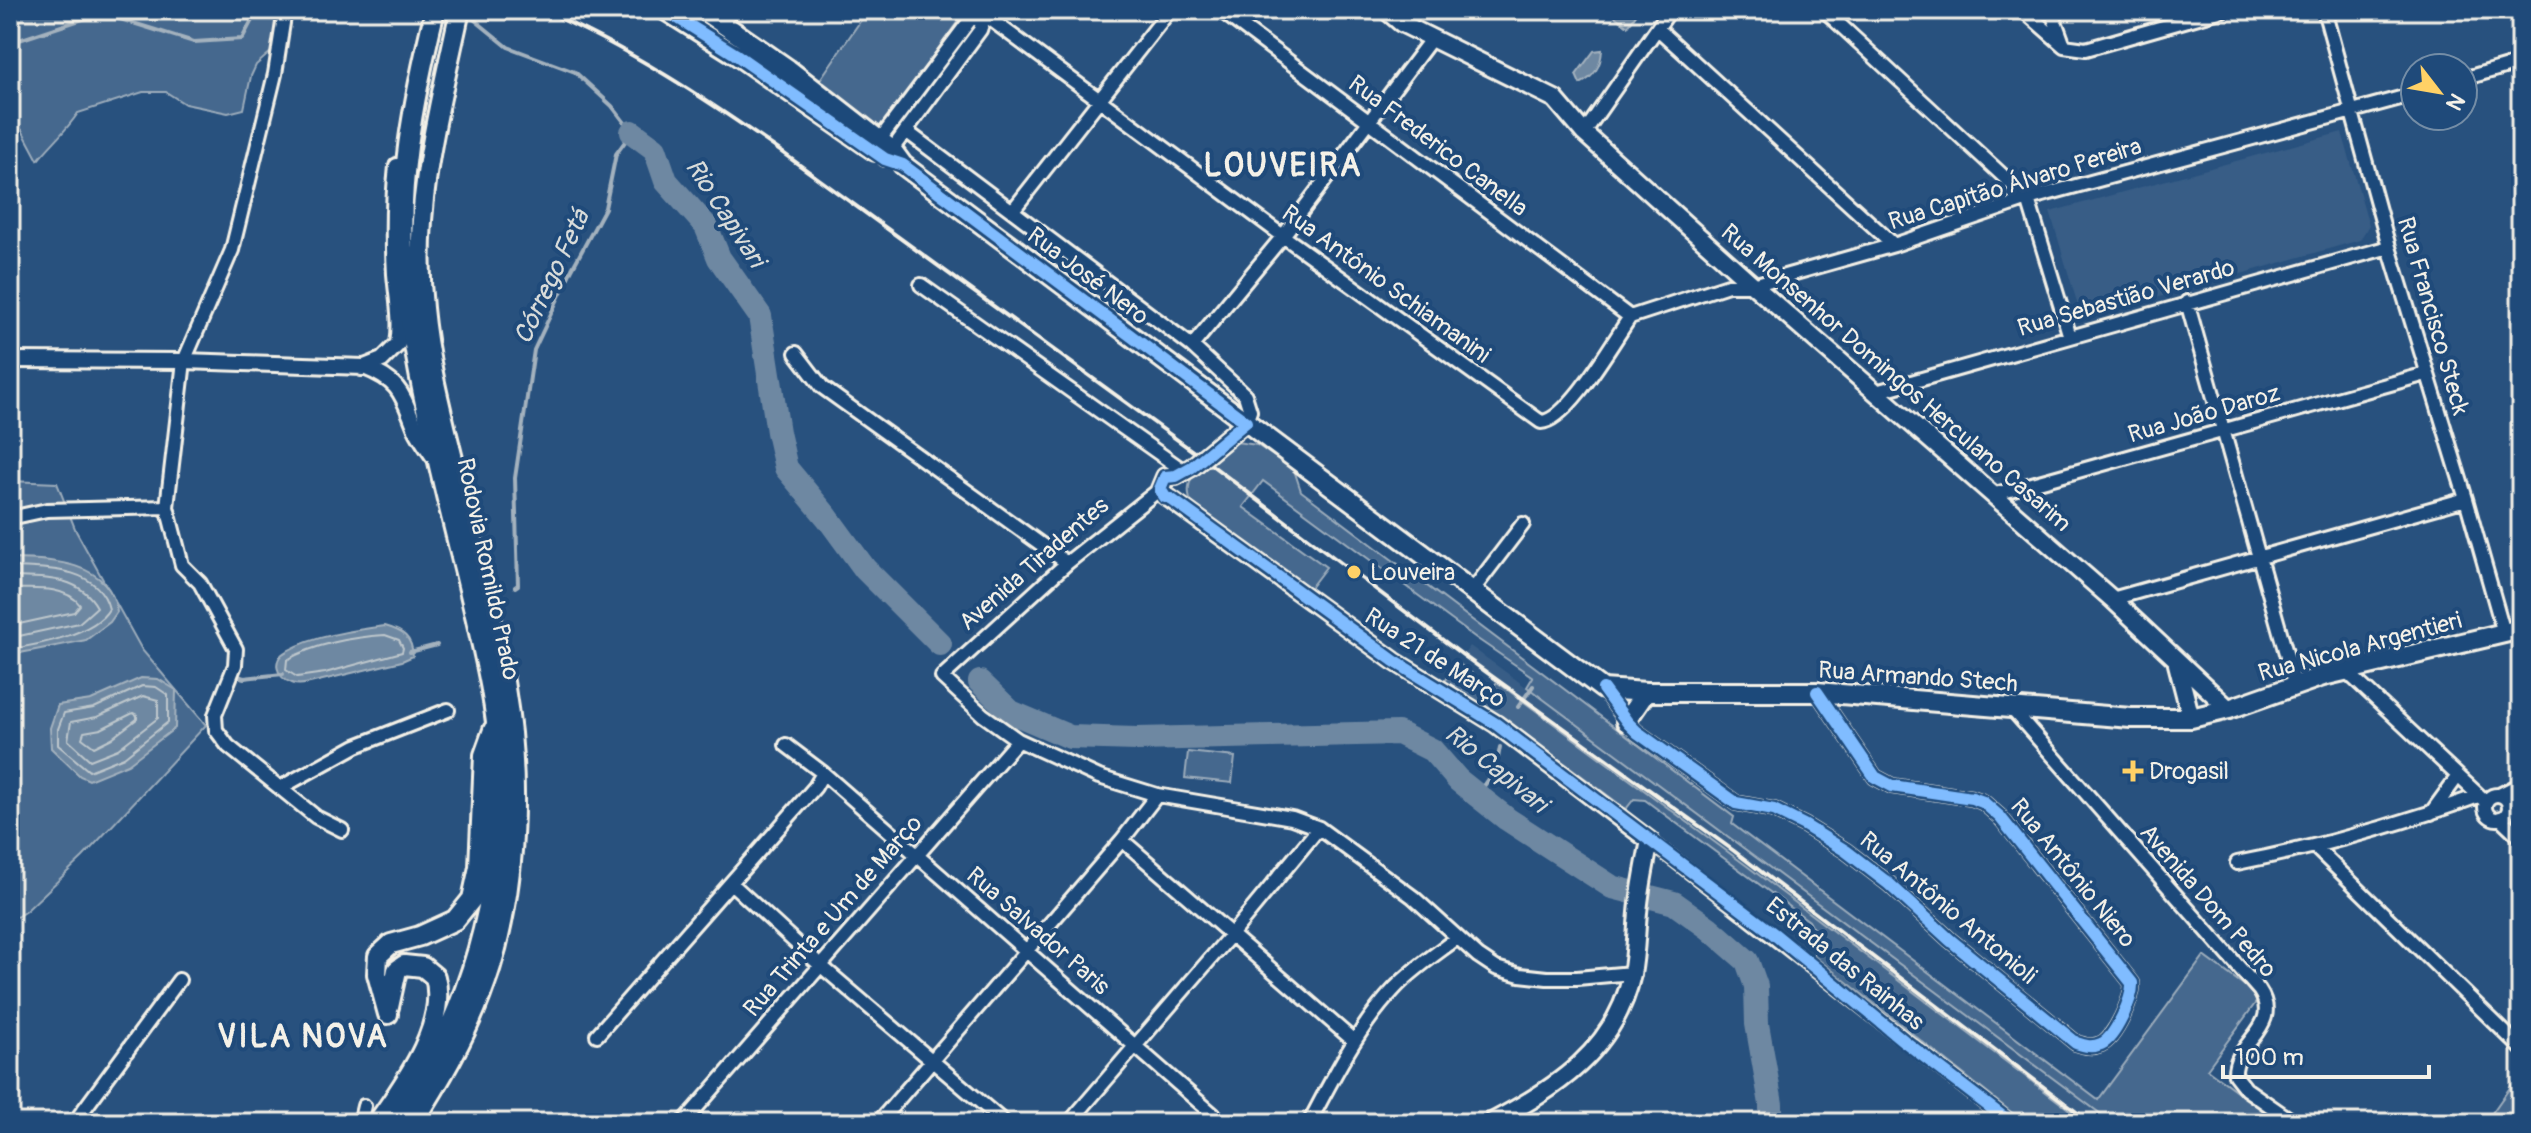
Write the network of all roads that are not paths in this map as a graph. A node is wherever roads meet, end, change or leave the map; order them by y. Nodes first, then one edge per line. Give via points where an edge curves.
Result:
1 (435, 10) edge
2 (460, 10) edge
3 (665, 10) edge
4 (703, 10) edge
5 (1170, 10) edge
6 (1220, 10) edge
7 (1386, 10) edge
8 (1670, 10) edge
9 (1824, 10) edge
10 (2042, 10) edge
11 (2051, 10) edge
12 (2223, 10) edge
13 (2324, 10) edge
14 (2025, 12) edge
15 (984, 13) edge
16 (285, 16) edge
17 (1658, 29) junction
18 (1432, 38) junction
19 (2064, 46) junction
20 (2521, 62) edge
21 (422, 63) junction
22 (2479, 74) edge
23 (2399, 99) edge
24 (1099, 100) junction
25 (2354, 112) junction
26 (1369, 123) junction
27 (906, 131) junction
28 (1584, 133) junction
29 (886, 153) junction
30 (2028, 199) junction
31 (1013, 210) junction
32 (1283, 236) junction
33 (1894, 245) junction
34 (2389, 247) junction
35 (921, 285) dead end
36 (1753, 285) junction
37 (2187, 302) junction
38 (1630, 317) junction
39 (2070, 337) junction
40 (1192, 346) junction
41 (796, 353) dead end
42 (10, 360) edge
43 (184, 361) junction
44 (361, 368) junction
45 (2426, 374) junction
46 (1876, 392) junction
47 (1246, 422) junction
48 (2225, 432) junction
49 (442, 471) junction
50 (1178, 483) junction
51 (1992, 495) junction
52 (2466, 499) junction
53 (167, 507) junction
54 (10, 518) edge
55 (1523, 524) dead end
56 (2261, 558) junction
57 (1067, 563) junction
58 (1472, 591) junction
59 (2112, 599) junction
60 (2512, 631) edge
61 (2175, 659) junction
62 (2345, 670) junction
63 (2295, 685) junction
64 (1603, 689) junction
65 (1646, 692) junction
66 (1817, 692) junction
67 (2011, 708) junction
68 (2229, 709) junction
69 (448, 710) dead end
70 (2191, 718) junction
71 (1626, 721) junction
72 (495, 723) junction
73 (1018, 740) junction
74 (786, 745) dead end
75 (823, 773) junction
76 (2458, 776) junction
77 (2521, 784) edge
78 (280, 788) junction
79 (1157, 795) junction
80 (2499, 795) junction
81 (2521, 795) edge
82 (2482, 799) junction
83 (2509, 807) junction
84 (2431, 813) junction
85 (2500, 818) junction
86 (1319, 828) junction
87 (342, 830) dead end
88 (2521, 838) edge
89 (1122, 840) junction
90 (1650, 841) junction
91 (2315, 847) junction
92 (916, 855) junction
93 (2237, 863) dead end
94 (731, 883) junction
95 (1230, 936) junction
96 (1457, 938) junction
97 (1026, 951) junction
98 (820, 965) junction
99 (1632, 973) junction
100 (179, 980) dead end
101 (597, 1035) dead end
102 (2110, 1038) joint
103 (1354, 1041) junction
104 (1138, 1046) junction
105 (2521, 1048) edge
106 (932, 1060) junction
107 (364, 1106) dead end
108 (74, 1123) edge
109 (360, 1123) edge
110 (377, 1123) edge
111 (395, 1123) edge
112 (413, 1123) edge
113 (683, 1123) edge
114 (878, 1123) edge
115 (1005, 1123) edge
116 (1069, 1123) edge
117 (1223, 1123) edge
118 (1309, 1123) edge
119 (1490, 1123) edge
120 (2011, 1123) edge
121 (2295, 1123) edge

1 - 21 main road, Rodovia Romildo Prado
2 - 112 main road, Rodovia Romildo Prado via 423,201 422,308 506,698 513,782 511,849 497,943 481,994
3 - 29 main road
4 - 29 main road via 788,69
5 - 24 street
6 - 26 street, Rua Frederico Canella
7 - 18 main road, Rua Monsenhor Domingos Herculano Casarim
8 - 17 street
9 - 30 street
10 - 14 street
11 - 19 street
12 - 19 street via 2086,49
13 - 25 street, Rua Francisco Steck
14 - 19 street
15 - 24 street, Rua Antônio Schiamanini
15 - 27 street via 980,30
15 - 29 street via 970,20
16 - 43 street via 232,250
17 - 28 street
17 - 33 street
18 - 26 street
18 - 28 main road, Rua Monsenhor Domingos Herculano Casarim via 1555,99
20 - 22 street
21 - 44 street via 395,189 398,344 382,360
21 - 49 main road, Rodovia Romildo Prado via 402,214 404,275 414,348
23 - 25 street, Rua Capitão Álvaro Pereira
24 - 31 street
24 - 32 street, Rua Antônio Schiamanini
25 - 30 street, Rua Capitão Álvaro Pereira
25 - 34 street, Rua Francisco Steck
26 - 32 street
26 - 38 street, Rua Frederico Canella
27 - 29 street
27 - 31 street
28 - 36 main road, Rua Monsenhor Domingos Herculano Casarim
29 - 47 main road, Rua José Nero
30 - 33 street, Rua Capitão Álvaro Pereira
30 - 39 street
31 - 40 street
32 - 38 street, Rua Antônio Schiamanini via 1541,422 1554,418 1571,400
32 - 40 street
33 - 36 street, Rua Capitão Álvaro Pereira
34 - 37 street, Rua Sebastião Verardo
34 - 45 street, Rua Francisco Steck
35 - 50 street
36 - 38 street, Rua Capitão Álvaro Pereira via 1728,285
36 - 46 main road, Rua Monsenhor Domingos Herculano Casarim
37 - 39 street, Rua Sebastião Verardo
37 - 48 street
39 - 46 street, Rua Sebastião Verardo
40 - 47 street via 1245,395 1250,411
41 - 57 street via 822,387
42 - 43 street
43 - 44 street
43 - 53 street
44 - 49 street via 382,375 403,395
45 - 48 street, Rua João Daroz
45 - 52 street, Rua Francisco Steck
46 - 51 main road, Rua Monsenhor Domingos Herculano Casarim
47 - 50 main road, Avenida Tiradentes
47 - 58 main road, Rua José Nero
48 - 51 street, Rua João Daroz
48 - 56 street
49 - 72 main road, Rodovia Romildo Prado
50 - 57 street, Avenida Tiradentes
50 - 90 main road, Rua 21 de Março via 1194,516 1394,661 1496,724
51 - 59 main road, Rua Monsenhor Domingos Herculano Casarim
52 - 56 street
52 - 60 street, Rua Francisco Steck
53 - 54 street via 47,510
53 - 78 street via 182,565 200,583 236,649 215,715 216,730
55 - 58 street
56 - 59 street
56 - 63 street
57 - 73 street, Avenida Tiradentes via 942,677
58 - 64 main road, Rua José Nero
59 - 61 main road, Rua Monsenhor Domingos Herculano Casarim
60 - 62 main road, Rua Nicola Argentieri
61 - 68 main road, Rua Monsenhor Domingos Herculano Casarim
61 - 70 main road, Rua Monsenhor Domingos Herculano Casarim
62 - 63 main road, Rua Nicola Argentieri
62 - 76 street
63 - 68 main road, Rua Nicola Argentieri
64 - 65 main road, Rua Armando Stech
64 - 71 street, Rua Antônio Antonioli
65 - 66 main road, Rua Armando Stech
65 - 71 main road
66 - 67 main road, Rua Armando Stech
66 - 102 street, Rua Antônio Niero via 1875,777 1892,786 1972,798 2000,817 2129,978 2131,998
67 - 70 main road, Rua Armando Stech
67 - 121 street, Avenida Dom Pedro via 2259,990 2267,1006 2264,1021 2237,1062 2235,1075 2246,1089
68 - 70 main road, Rua Armando Stech
69 - 78 street via 356,746
71 - 102 street, Rua Antônio Antonioli via 1725,797 1787,816 1846,851 2076,1043 2094,1046
72 - 110 main road via 484,755 480,853 472,899 455,920 391,944 378,956 377,974 388,1014 397,970 404,965 423,967 435,977 438,1002 415,1062
72 - 111 main road, Rodovia Romildo Prado via 497,851 476,960 446,1037
73 - 79 street via 1099,777
73 - 92 street, Rua Trinta e Um de Março
74 - 75 street, Rua Salvador Paris
75 - 92 street, Rua Salvador Paris
75 - 94 street
76 - 82 street
76 - 84 street
77 - 80 street
78 - 87 street
79 - 86 street via 1292,818
79 - 89 street
80 - 82 street
80 - 83 street
81 - 83 street
82 - 84 street
82 - 85 street via 2490,816
83 - 85 street
84 - 91 street
85 - 88 street
86 - 95 street
86 - 96 street via 1422,904
89 - 95 street
89 - 97 street
90 - 99 main road
90 - 120 street, Estrada das Rainhas
91 - 93 street
91 - 105 street
92 - 97 street, Rua Salvador Paris
92 - 98 street, Rua Trinta e Um de Março
94 - 98 street
94 - 101 street
95 - 103 street
95 - 104 street
96 - 99 street via 1496,968 1520,975 1577,978
96 - 103 street via 1396,987
97 - 104 street, Rua Salvador Paris
97 - 106 street
98 - 106 street
98 - 113 street, Rua Trinta e Um de Março
99 - 119 main road via 1617,1018 1593,1051 1559,1082
100 - 108 street
103 - 118 street
104 - 116 street
104 - 117 street, Rua Salvador Paris
106 - 114 street
106 - 115 street
107 - 109 street

